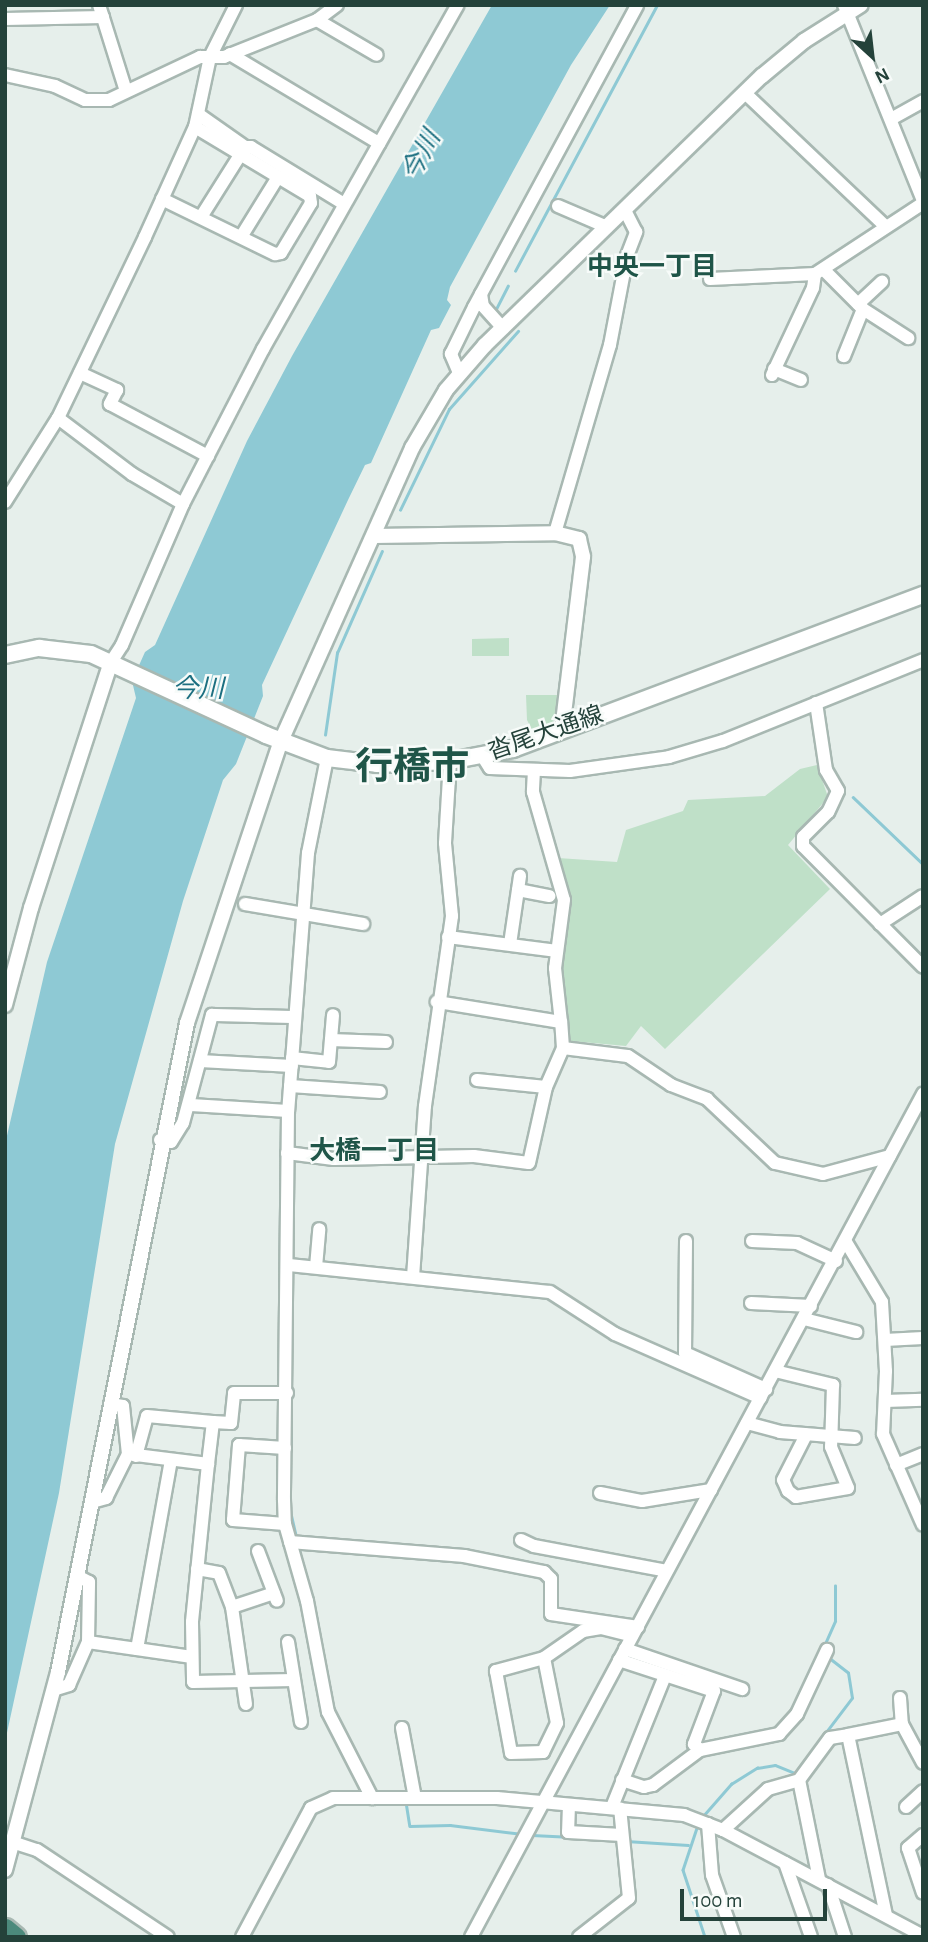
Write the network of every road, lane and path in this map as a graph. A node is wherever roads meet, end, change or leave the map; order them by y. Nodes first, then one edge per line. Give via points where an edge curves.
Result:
1 (236, 5) edge
2 (337, 5) edge
3 (458, 5) edge
4 (638, 5) edge
5 (861, 5) edge
6 (846, 9) edge
7 (101, 11) edge
8 (5, 19) edge
9 (317, 20) junction
10 (230, 54) junction
11 (377, 55) dead end
12 (210, 57) junction
13 (5, 75) edge
14 (126, 91) junction
15 (745, 93) junction
16 (923, 102) edge
17 (891, 119) junction
18 (197, 120) junction
19 (379, 143) junction
20 (240, 155) junction
21 (278, 177) junction
22 (162, 200) junction
23 (923, 202) edge
24 (344, 204) junction
25 (558, 206) dead end
26 (625, 210) junction
27 (201, 217) junction
28 (885, 226) junction
29 (607, 227) junction
30 (241, 237) junction
31 (819, 272) junction
32 (710, 279) dead end
33 (881, 282) dead end
34 (481, 294) junction
35 (861, 307) junction
36 (503, 328) junction
37 (908, 338) dead end
38 (844, 356) dead end
39 (80, 373) junction
40 (459, 373) junction
41 (801, 380) dead end
42 (58, 418) junction
43 (208, 456) junction
44 (5, 502) edge
45 (183, 504) junction
46 (555, 533) junction
47 (374, 536) junction
48 (923, 595) edge
49 (5, 656) edge
50 (923, 660) edge
51 (116, 665) junction
52 (816, 703) junction
53 (562, 730) junction
54 (273, 738) junction
55 (483, 757) junction
56 (327, 758) junction
57 (450, 761) junction
58 (534, 770) junction
59 (520, 876) dead end
60 (518, 890) junction
61 (549, 896) dead end
62 (923, 896) edge
63 (245, 904) dead end
64 (302, 913) junction
65 (363, 924) dead end
66 (880, 924) junction
67 (448, 937) junction
68 (510, 944) junction
69 (557, 951) junction
70 (923, 967) edge
71 (437, 1002) junction
72 (5, 1005) edge
73 (333, 1015) dead end
74 (295, 1017) junction
75 (561, 1022) junction
76 (331, 1040) junction
77 (386, 1042) dead end
78 (563, 1048) junction
79 (200, 1061) junction
80 (292, 1062) junction
81 (477, 1080) dead end
82 (290, 1086) junction
83 (547, 1087) junction
84 (380, 1092) dead end
85 (923, 1094) edge
86 (191, 1105) junction
87 (288, 1111) junction
88 (160, 1140) junction
89 (287, 1153) junction
90 (890, 1156) junction
91 (424, 1157) junction
92 (319, 1229) dead end
93 (686, 1241) dead end
94 (752, 1241) dead end
95 (846, 1242) junction
96 (836, 1261) junction
97 (289, 1265) junction
98 (316, 1267) junction
99 (413, 1276) junction
100 (751, 1303) dead end
101 (811, 1306) junction
102 (804, 1319) junction
103 (856, 1332) dead end
104 (923, 1338) edge
105 (885, 1340) junction
106 (775, 1371) junction
107 (287, 1393) junction
108 (763, 1393) junction
109 (923, 1399) edge
110 (885, 1401) junction
111 (110, 1404) junction
112 (213, 1422) junction
113 (747, 1423) junction
114 (806, 1435) junction
115 (830, 1437) junction
116 (855, 1438) dead end
117 (285, 1448) junction
118 (923, 1454) edge
119 (132, 1455) junction
120 (171, 1460) junction
121 (208, 1464) junction
122 (896, 1465) junction
123 (711, 1490) junction
124 (600, 1493) dead end
125 (92, 1502) junction
126 (920, 1511) edge
127 (285, 1524) junction
128 (923, 1525) edge
129 (522, 1540) dead end
130 (290, 1542) junction
131 (258, 1551) dead end
132 (197, 1569) junction
133 (667, 1570) junction
134 (77, 1576) junction
135 (232, 1607) junction
136 (635, 1631) junction
137 (88, 1642) junction
138 (288, 1642) dead end
139 (137, 1649) junction
140 (827, 1650) dead end
141 (622, 1654) junction
142 (192, 1657) junction
143 (544, 1658) junction
144 (665, 1676) junction
145 (293, 1680) junction
146 (244, 1684) junction
147 (742, 1689) dead end
148 (53, 1690) junction
149 (900, 1698) dead end
150 (246, 1704) dead end
151 (301, 1722) dead end
152 (902, 1724) junction
153 (402, 1728) dead end
154 (848, 1735) junction
155 (700, 1750) junction
156 (923, 1763) edge
157 (622, 1780) junction
158 (799, 1780) junction
159 (923, 1791) edge
160 (372, 1798) junction
161 (415, 1798) junction
162 (542, 1803) junction
163 (569, 1805) junction
164 (906, 1807) dead end
165 (616, 1808) junction
166 (708, 1824) junction
167 (723, 1830) junction
168 (622, 1835) junction
169 (923, 1835) edge
170 (15, 1843) junction
171 (785, 1863) junction
172 (5, 1870) edge
173 (824, 1882) junction
174 (923, 1893) edge
175 (886, 1915) junction
176 (5, 1928) edge
177 (921, 1933) edge
178 (16, 1937) edge
179 (168, 1937) edge
180 (242, 1937) edge
181 (471, 1937) edge
182 (579, 1937) edge
183 (734, 1937) edge
184 (811, 1937) edge
185 (845, 1937) edge

1 - 12 street
2 - 9 street
3 - 19 street
4 - 34 street
5 - 6 street
6 - 15 street
6 - 17 street
7 - 8 street
7 - 14 street
9 - 10 street
9 - 11 street
10 - 12 street
10 - 19 street
12 - 14 street via 200,57
12 - 18 street
13 - 14 street via 55,86 97,102
15 - 26 street
15 - 28 street
16 - 17 street
17 - 23 street
18 - 20 street
18 - 22 street
18 - 24 street via 251,146
19 - 24 street
20 - 21 street
20 - 27 street
21 - 30 street
21 - 30 street via 310,196 312,203 281,253
22 - 27 street
22 - 39 street
23 - 28 street
24 - 43 street
25 - 29 street
26 - 29 street
26 - 46 street via 636,232 610,345
27 - 30 street
28 - 31 street
29 - 36 street
31 - 32 street
31 - 35 street
31 - 41 street via 773,372
33 - 35 street
34 - 36 street via 482,306
34 - 40 street via 451,354
35 - 37 street
35 - 38 street
36 - 40 street
39 - 42 street
39 - 43 street via 117,390 110,404
40 - 47 street via 432,411
42 - 44 street
42 - 45 street via 132,474
43 - 45 street
45 - 51 street
46 - 47 street
46 - 53 street via 579,539 583,548
47 - 54 street
48 - 53 main road, 沓尾大通線
49 - 51 main road, 沓尾大通線 via 55,648
50 - 52 street
51 - 54 main road, 沓尾大通線
51 - 72 street via 31,908
52 - 58 street via 723,741 668,757 596,769
52 - 66 street via 826,770 838,791 828,812 803,837 803,846
53 - 55 main road, 沓尾大通線
54 - 56 main road, 沓尾大通線
54 - 88 street via 187,1023
55 - 57 main road, 沓尾大通線
55 - 58 street via 490,768
56 - 57 main road, 沓尾大通線 via 377,764
56 - 64 street via 312,829
57 - 67 street via 445,843 453,901
58 - 69 street via 533,792 564,900
59 - 60 street
60 - 61 street
60 - 68 street
62 - 66 street
63 - 64 street
64 - 65 street
64 - 74 street
66 - 70 street
67 - 68 street
67 - 71 street
68 - 69 street
69 - 75 street via 555,991
71 - 75 street
71 - 91 street
73 - 76 street
74 - 79 street via 212,1015
74 - 80 street
75 - 78 street
76 - 77 street
76 - 80 street via 329,1062
78 - 83 street
78 - 90 street via 628,1056 671,1085 707,1099 775,1163 823,1174
79 - 80 street
79 - 86 street
80 - 82 street
81 - 83 street
82 - 84 street
82 - 87 street
83 - 91 street via 530,1163 474,1156
85 - 90 street
86 - 87 street
86 - 88 street via 175,1138
87 - 89 street
88 - 111 street
89 - 91 street via 334,1159
89 - 97 street
90 - 95 street
91 - 99 street
92 - 98 street
93 - 108 street via 685,1353
94 - 96 street via 797,1243
95 - 96 street
95 - 105 street via 882,1302
96 - 101 street
97 - 98 street
97 - 107 street
98 - 99 street
99 - 108 street via 550,1292 615,1334
100 - 101 street
101 - 102 street
102 - 103 street
102 - 106 street
104 - 105 street
105 - 110 street
106 - 108 street
106 - 115 street via 833,1385
107 - 112 street via 234,1393 230,1423
107 - 117 street
108 - 113 street
109 - 110 street
110 - 122 street via 883,1434
111 - 119 street via 123,1406
111 - 125 street
112 - 119 street via 147,1416
112 - 121 street
113 - 114 street
113 - 123 street
114 - 115 street
114 - 115 street via 783,1479 796,1497 848,1488
115 - 116 street
117 - 127 street
117 - 127 street via 239,1445 233,1520
118 - 122 street
119 - 120 street
119 - 125 street via 106,1498
120 - 121 street
120 - 139 street
121 - 132 street
122 - 126 street
123 - 124 street via 642,1501
123 - 133 street
125 - 134 street
126 - 128 street
127 - 130 street
129 - 133 street
130 - 136 street via 464,1556 544,1572 551,1579 551,1614
130 - 160 street via 310,1614 328,1712
131 - 135 street via 275,1597
132 - 135 street via 219,1573
132 - 142 street
133 - 136 street
134 - 137 street via 89,1582
134 - 148 street
135 - 146 street
136 - 141 street
136 - 143 street via 583,1631
137 - 139 street
137 - 148 street via 69,1685
138 - 145 street
139 - 142 street
140 - 155 street via 786,1729 771,1738
141 - 144 street
141 - 147 street
141 - 162 street
142 - 146 street via 193,1682
143 - 143 street via 557,1723 543,1752 510,1753 496,1671
144 - 155 street via 714,1692 694,1744
144 - 157 street
145 - 146 street
145 - 151 street
146 - 150 street
148 - 170 street
149 - 152 street
152 - 154 street
152 - 156 street
153 - 161 street
154 - 158 street via 830,1738
154 - 175 street
155 - 157 street via 653,1784 644,1787
157 - 165 street
158 - 167 street via 768,1789
158 - 173 street
159 - 164 street
160 - 161 street
160 - 180 street via 333,1798 311,1808
161 - 162 street
162 - 163 street
162 - 181 street
163 - 165 street
163 - 168 street via 568,1832
165 - 166 street via 666,1811
165 - 168 street
166 - 167 street
166 - 183 street via 712,1875
167 - 171 street
168 - 182 street via 629,1898
169 - 174 street via 908,1848
170 - 172 street
170 - 179 street via 37,1850
171 - 173 street
171 - 184 street
173 - 175 street
173 - 185 street
175 - 177 street
176 - 178 highway

